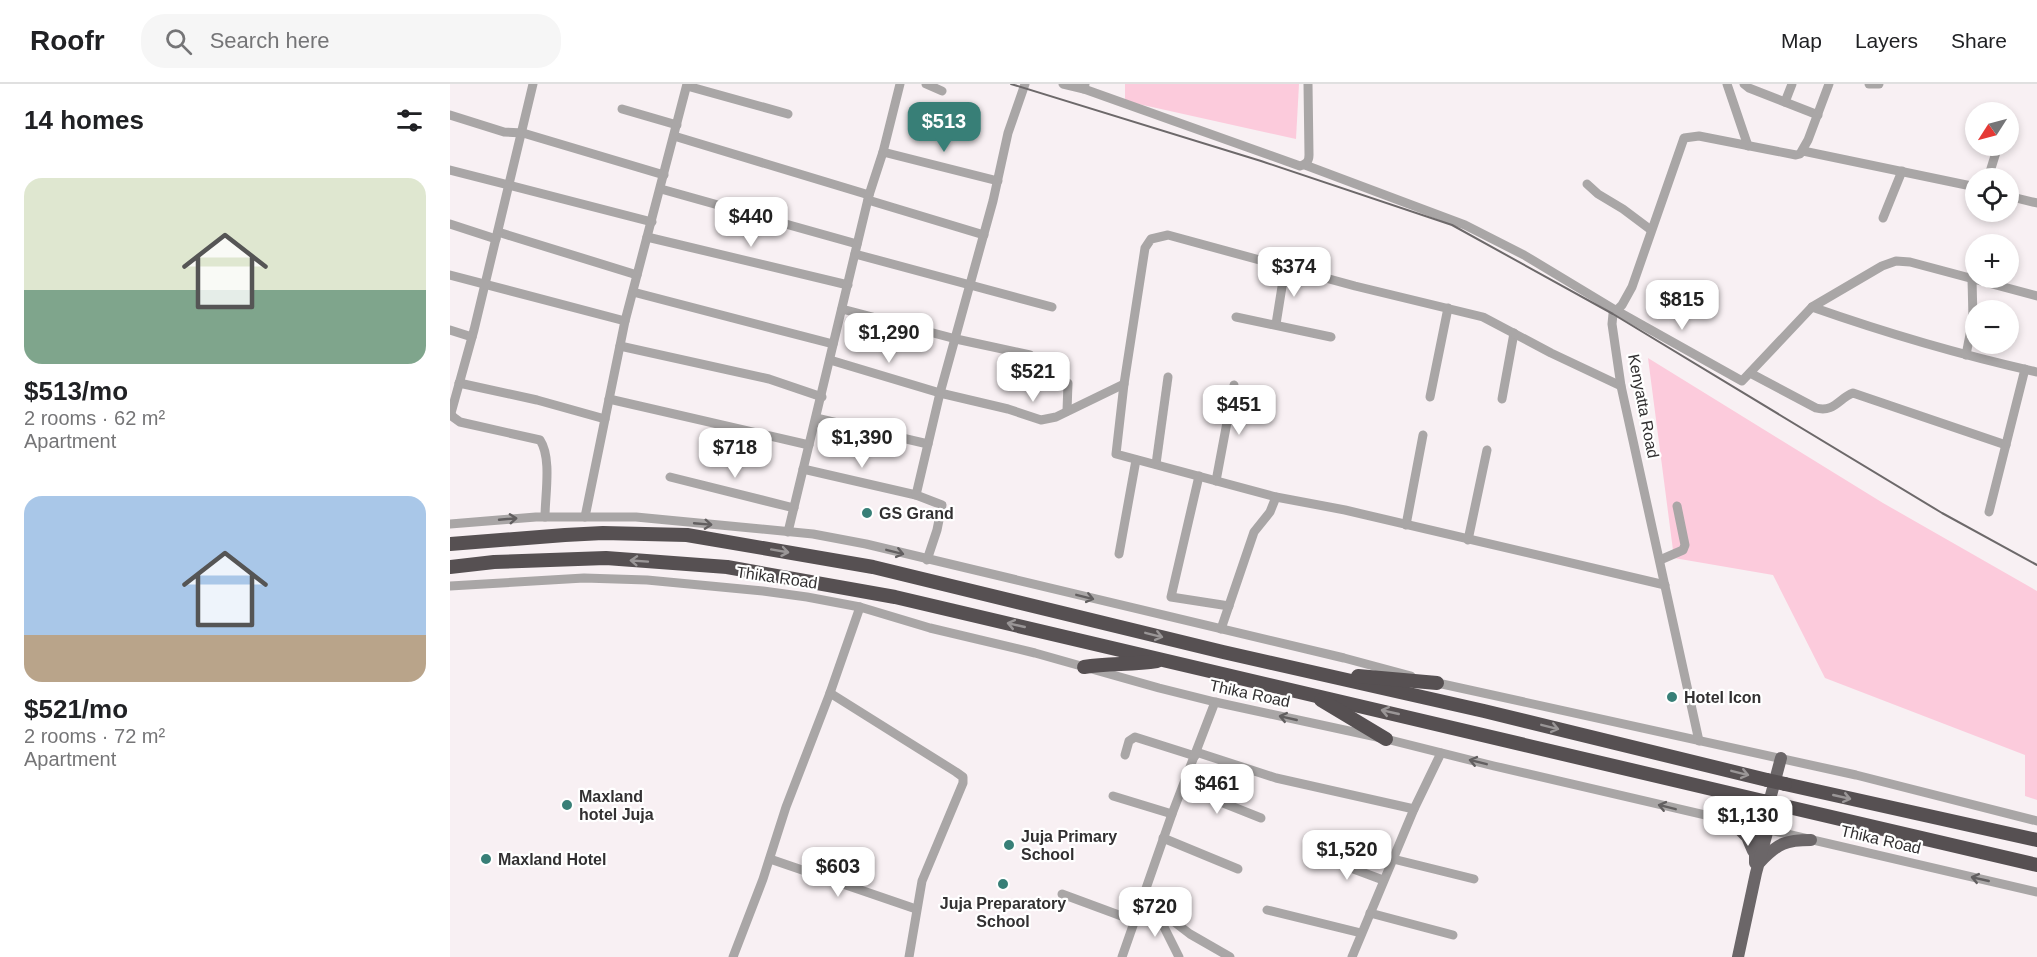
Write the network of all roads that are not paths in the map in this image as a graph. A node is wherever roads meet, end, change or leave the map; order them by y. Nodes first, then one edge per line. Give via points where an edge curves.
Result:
1 (532, 84) edge
2 (900, 84) edge
3 (926, 84) edge
4 (1025, 84) edge
5 (1063, 84) edge
6 (1308, 84) edge
7 (1727, 84) edge
8 (1744, 84) edge
9 (1792, 84) edge
10 (1829, 84) edge
11 (1869, 84) edge
12 (1879, 84) edge
13 (687, 85) edge
14 (1085, 86) edge
15 (942, 91) dead end
16 (1785, 102) junction
17 (622, 109) dead end
18 (788, 114) dead end
19 (450, 115) edge
20 (1818, 115) junction
21 (677, 125) junction
22 (523, 133) junction
23 (674, 136) junction
24 (1748, 146) junction
25 (1803, 151) junction
26 (883, 152) junction
27 (1305, 165) junction
28 (450, 170) edge
29 (1902, 171) junction
30 (664, 176) junction
31 (998, 181) junction
32 (509, 184) junction
33 (1587, 184) dead end
34 (1965, 185) edge
35 (661, 189) junction
36 (868, 198) junction
37 (2019, 198) edge
38 (2037, 202) edge
39 (1883, 218) dead end
40 (652, 222) junction
41 (450, 224) edge
42 (1651, 230) junction
43 (984, 235) junction
44 (497, 236) junction
45 (647, 237) junction
46 (856, 249) junction
47 (1285, 268) junction
48 (450, 275) edge
49 (637, 275) junction
50 (1965, 277) edge
51 (485, 285) junction
52 (848, 285) junction
53 (970, 285) junction
54 (1972, 288) edge
55 (2006, 288) edge
56 (633, 292) junction
57 (2037, 296) edge
58 (1052, 307) dead end
59 (1812, 307) junction
60 (1448, 308) junction
61 (842, 309) junction
62 (1617, 311) junction
63 (1236, 316) dead end
64 (625, 321) junction
65 (1276, 324) junction
66 (450, 330) edge
67 (1514, 333) junction
68 (472, 337) junction
69 (1331, 337) dead end
70 (956, 339) junction
71 (834, 344) junction
72 (620, 346) junction
73 (1966, 355) junction
74 (1030, 356) dead end
75 (830, 360) junction
76 (2025, 369) junction
77 (2037, 372) edge
78 (1750, 373) junction
79 (1167, 377) dead end
80 (459, 383) junction
81 (1068, 383) dead end
82 (1124, 384) junction
83 (1234, 385) dead end
84 (1621, 386) junction
85 (940, 393) junction
86 (822, 397) junction
87 (1430, 397) dead end
88 (609, 399) junction
89 (1502, 399) dead end
90 (1067, 411) junction
91 (451, 417) edge
92 (816, 418) junction
93 (605, 419) junction
94 (1423, 435) dead end
95 (928, 444) junction
96 (809, 445) junction
97 (2006, 445) junction
98 (1487, 450) dead end
99 (1136, 460) junction
100 (1156, 464) junction
101 (803, 469) junction
102 (1198, 476) junction
103 (670, 477) dead end
104 (1216, 481) junction
105 (916, 495) junction
106 (1276, 497) junction
107 (1677, 506) dead end
108 (794, 508) junction
109 (1989, 512) dead end
110 (545, 517) junction
111 (585, 517) junction
112 (450, 524) edge
113 (1406, 525) junction
114 (788, 532) junction
115 (1468, 540) junction
116 (450, 544) edge
117 (1119, 554) dead end
118 (927, 560) junction
119 (1660, 560) junction
120 (450, 567) edge
121 (1665, 585) junction
122 (450, 586) edge
123 (1229, 606) junction
124 (860, 607) junction
125 (1221, 630) junction
126 (1165, 660) junction
127 (1084, 667) junction
128 (1320, 674) junction
129 (1437, 683) junction
130 (830, 693) junction
131 (1309, 693) junction
132 (1215, 702) junction
133 (1386, 739) junction
134 (1699, 741) junction
135 (1441, 753) junction
136 (1196, 754) junction
137 (1125, 755) dead end
138 (1781, 758) junction
139 (1183, 787) junction
140 (1113, 796) dead end
141 (1765, 808) junction
142 (1414, 809) junction
143 (1172, 814) junction
144 (1261, 818) dead end
145 (2037, 821) edge
146 (1732, 822) junction
147 (1763, 828) junction
148 (1163, 838) junction
149 (1811, 840) junction
150 (2037, 840) edge
151 (1324, 858) dead end
152 (770, 859) junction
153 (1393, 859) junction
154 (1757, 863) junction
155 (2037, 865) edge
156 (1238, 869) dead end
157 (1474, 879) dead end
158 (1383, 880) junction
159 (2037, 892) edge
160 (1062, 894) dead end
161 (1143, 898) junction
162 (1154, 907) junction
163 (916, 909) junction
164 (1267, 910) dead end
165 (1370, 913) junction
166 (1135, 921) junction
167 (1362, 933) junction
168 (1453, 935) dead end
169 (733, 957) edge
170 (909, 957) edge
171 (1122, 957) edge
172 (1179, 957) edge
173 (1230, 957) edge
174 (1352, 957) edge
175 (1738, 957) edge

1 - 22 street
2 - 26 street
3 - 15 street
4 - 31 street via 1008,133
5 - 14 street
6 - 27 street via 1310,155
7 - 24 street
8 - 16 street
9 - 16 street
10 - 20 street
11 - 12 street
13 - 18 street
13 - 21 street
14 - 27 street
16 - 20 street
17 - 21 street
19 - 22 street via 504,132
20 - 25 street
21 - 23 street
22 - 30 street
22 - 32 street
23 - 30 street
23 - 36 street
24 - 25 street, Kenyatta Road via 1796,155
24 - 42 street, Kenyatta Road via 1699,136 1684,138
25 - 29 street, Kenyatta Road
26 - 31 street
26 - 36 street
27 - 62 street via 1464,225 1524,255
28 - 32 street
29 - 34 street, Kenyatta Road
29 - 39 street
30 - 35 street
31 - 43 street
32 - 40 street
32 - 44 street
33 - 42 street
35 - 40 street
35 - 46 street
36 - 43 street
36 - 46 street
37 - 38 street
40 - 45 street
41 - 44 street
42 - 62 street, Kenyatta Road via 1632,287
43 - 53 street
44 - 49 street
44 - 51 street
45 - 49 street
45 - 52 street
46 - 52 street
46 - 53 street
47 - 60 street
47 - 65 street
47 - 82 street via 1168,235 1151,239 1145,248
48 - 51 street
49 - 56 street
50 - 59 street via 1896,261
51 - 64 street
51 - 68 street
52 - 61 street
53 - 58 street
53 - 70 street
54 - 73 street via 1973,319
55 - 57 street
56 - 64 street
56 - 71 street
59 - 73 street
59 - 78 street
60 - 67 street via 1483,317
60 - 87 street
61 - 70 street
61 - 71 street
62 - 78 street via 1742,381
62 - 84 street, Kenyatta Road via 1612,324
63 - 65 street
64 - 72 street
65 - 69 street
66 - 68 street
67 - 84 street
67 - 89 street
68 - 80 street
70 - 74 street
70 - 85 street
71 - 75 street
72 - 86 street via 769,379
72 - 88 street
73 - 76 street
75 - 85 street
75 - 86 street
76 - 77 street
76 - 97 street
78 - 97 street via 1816,408 1830,409 1854,393
79 - 100 street
80 - 91 street
80 - 93 street
81 - 90 street
82 - 90 street
82 - 99 street via 1116,454
83 - 104 street
84 - 119 street, Kenyatta Road
85 - 90 street via 1041,420
85 - 95 street
86 - 92 street
88 - 93 street
88 - 96 street
91 - 110 street via 540,440 546,459
92 - 95 street
92 - 96 street
93 - 111 street
94 - 113 street
95 - 105 street
96 - 101 street
97 - 109 street
98 - 115 street
99 - 100 street
99 - 117 street
100 - 102 street
101 - 105 street
101 - 108 street
102 - 104 street
102 - 123 street via 1171,597
103 - 108 street
104 - 106 street
105 - 118 street via 942,505
106 - 113 street
106 - 123 street via 1254,532
107 - 119 street via 1685,545 1680,553
108 - 114 street
110 - 111 street
112 -> 110 street
111 -> 114 street via 636,517
113 - 115 street
114 -> 118 street via 866,544
115 - 121 street
116 -> 128 highway, Thika Road via 584,534 687,535 873,567
118 -> 125 street
119 - 121 street, Kenyatta Road
126 -> 120 highway, Thika Road via 895,597 728,567 606,558
121 - 134 street, Kenyatta Road
122 - 124 street, Thika Road via 584,578 647,580 763,591
123 - 125 street
124 - 127 street, Thika Road
124 - 130 street
125 - 129 street
126 - 127 highway
126 - 131 highway, Thika Road
127 - 132 street, Thika Road
128 - 129 highway
128 -> 150 highway, Thika Road, bridge
129 - 134 street
130 - 152 street
130 - 163 street via 963,777 922,881
131 - 133 highway
141 -> 131 highway, Thika Road
133 -> 132 street, Thika Road
132 - 136 street
133 - 135 street, Thika Road
134 - 138 street
135 - 142 street
146 -> 135 street, Thika Road
136 - 137 street via 1135,737 1129,741
136 - 139 street
136 - 142 street via 1276,778
138 - 141 main road
138 - 145 street
139 - 143 street
139 - 144 street
140 - 143 street
141 - 147 main road
141 - 155 highway, Thika Road, bridge via 1779,805
142 - 153 street
143 - 148 street
146 - 147 street, Thika Road
146 - 154 main road via 1747,837
147 - 149 street, Thika Road
147 - 154 main road
148 - 156 street
148 - 161 street
149 - 154 main road via 1780,844
159 -> 149 street, Thika Road
151 - 158 street
152 - 163 street
152 - 169 street
153 - 157 street
153 - 158 street
154 - 175 main road
158 - 165 street
160 - 166 street
161 - 162 street
161 - 166 street
162 - 172 street
162 - 173 street
163 - 170 street
164 - 167 street
165 - 167 street
165 - 168 street
166 - 171 street
167 - 174 street

